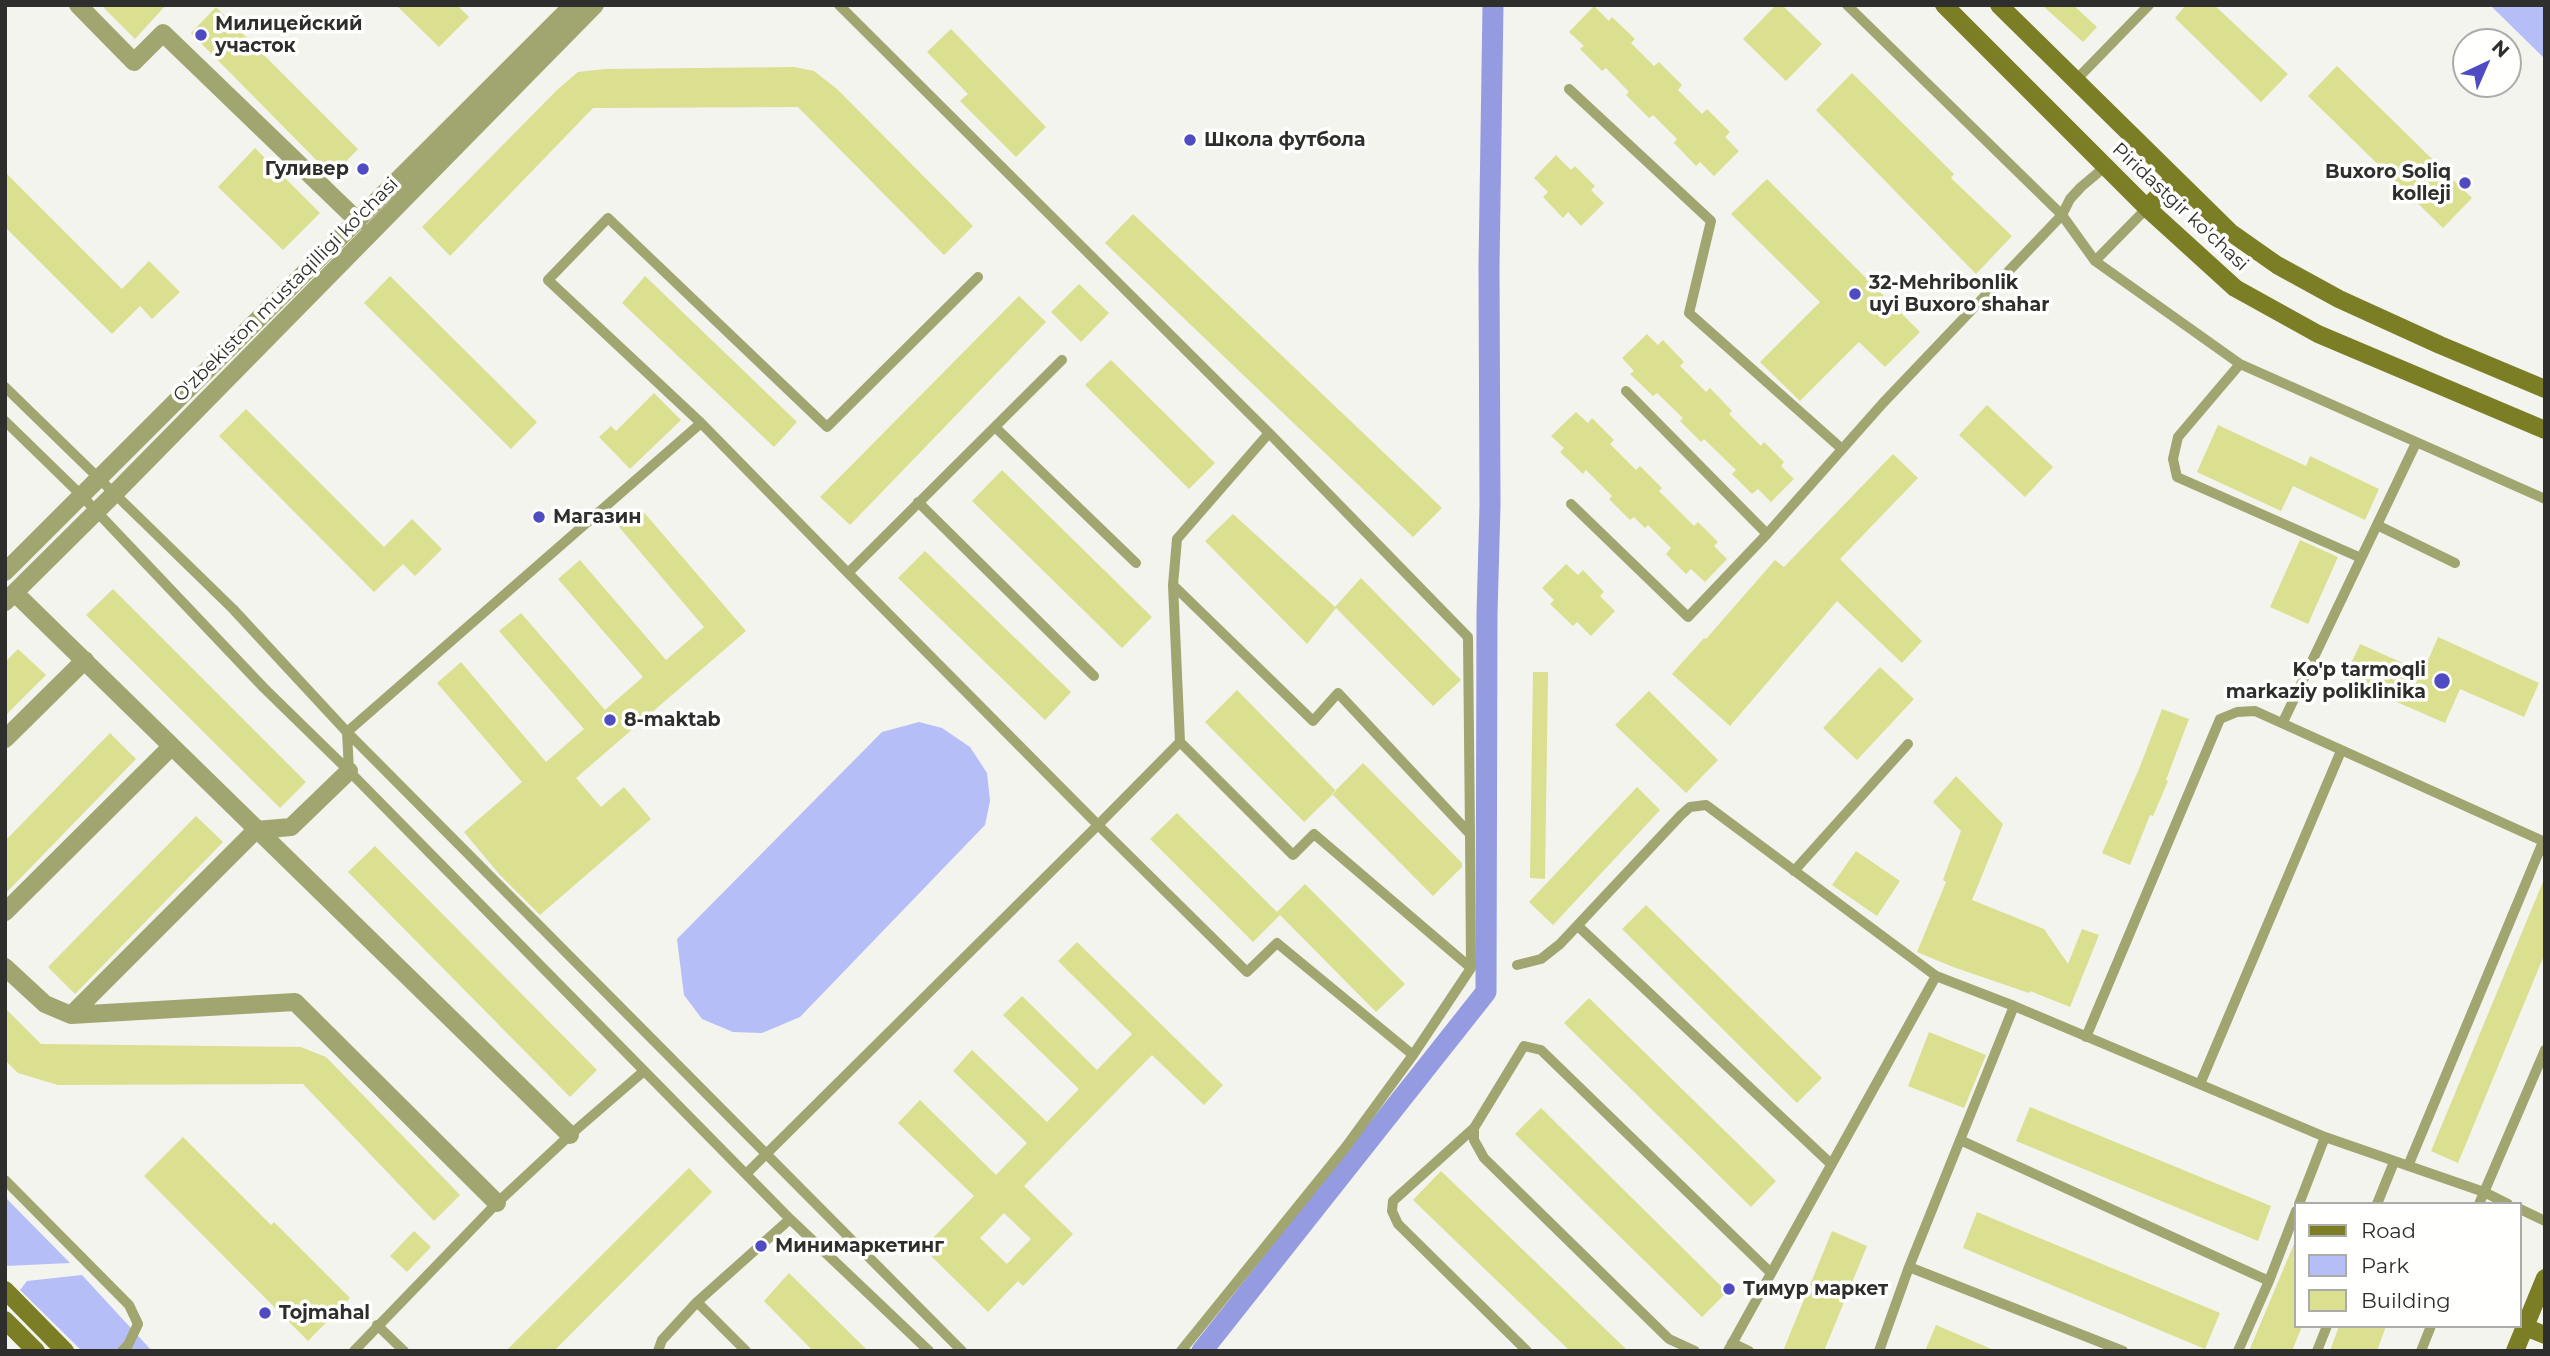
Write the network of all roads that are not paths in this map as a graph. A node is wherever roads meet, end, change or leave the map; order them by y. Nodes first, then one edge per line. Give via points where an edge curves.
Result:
1 (78, 5) edge
2 (573, 5) edge
3 (595, 5) edge
4 (839, 5) edge
5 (1847, 5) edge
6 (1944, 5) edge
7 (1999, 5) edge
8 (2149, 5) edge
9 (2076, 81) junction
10 (1569, 89) dead end
11 (2106, 166) junction
12 (2174, 179) junction
13 (2147, 208) junction
14 (2062, 215) junction
15 (358, 221) junction
16 (2095, 261) junction
17 (978, 277) dead end
18 (1062, 360) dead end
19 (2240, 364) junction
20 (5, 387) edge
21 (2545, 389) edge
22 (1626, 391) dead end
23 (5, 421) edge
24 (701, 423) junction
25 (995, 426) junction
26 (2545, 430) edge
27 (1269, 433) junction
28 (2416, 443) junction
29 (1842, 449) junction
30 (99, 476) junction
31 (115, 493) junction
32 (80, 494) junction
33 (2545, 499) edge
34 (918, 502) junction
35 (1571, 504) dead end
36 (97, 512) junction
37 (2377, 525) junction
38 (1767, 534) junction
39 (2361, 558) junction
40 (1136, 563) dead end
41 (2455, 563) dead end
42 (5, 572) edge
43 (848, 573) junction
44 (1173, 585) junction
45 (10, 597) edge
46 (85, 660) junction
47 (1094, 677) dead end
48 (2283, 722) junction
49 (347, 732) junction
50 (5, 739) edge
51 (1180, 742) junction
52 (1908, 744) dead end
53 (172, 746) junction
54 (2341, 751) junction
55 (349, 771) junction
56 (1098, 825) junction
57 (256, 830) junction
58 (1470, 834) junction
59 (2544, 842) edge
60 (1794, 871) junction
61 (5, 912) edge
62 (1578, 926) junction
63 (1517, 965) dead end
64 (5, 967) edge
65 (1471, 968) junction
66 (1936, 976) junction
67 (2014, 1006) junction
68 (71, 1015) junction
69 (2087, 1037) junction
70 (2545, 1050) edge
71 (1413, 1055) junction
72 (644, 1071) junction
73 (2200, 1084) junction
74 (1474, 1128) junction
75 (570, 1135) junction
76 (2325, 1137) junction
77 (1960, 1140) junction
78 (765, 1154) junction
79 (2395, 1162) junction
80 (1831, 1164) junction
81 (2407, 1166) junction
82 (747, 1173) junction
83 (5, 1180) edge
84 (2484, 1192) junction
85 (2300, 1202) edge
86 (2379, 1202) edge
87 (2480, 1202) edge
88 (2504, 1202) edge
89 (497, 1203) junction
90 (2522, 1210) edge
91 (2294, 1216) edge
92 (790, 1219) junction
93 (2545, 1221) edge
94 (1909, 1267) junction
95 (1770, 1273) junction
96 (2545, 1279) edge
97 (2269, 1281) junction
98 (5, 1290) edge
99 (697, 1302) junction
100 (5, 1320) edge
101 (377, 1325) junction
102 (2525, 1327) junction
103 (2326, 1328) edge
104 (2430, 1328) edge
105 (2545, 1335) edge
106 (1730, 1347) edge
107 (36, 1351) edge
108 (65, 1351) edge
109 (122, 1351) edge
110 (354, 1351) edge
111 (404, 1351) edge
112 (658, 1351) edge
113 (746, 1351) edge
114 (929, 1351) edge
115 (962, 1351) edge
116 (1181, 1351) edge
117 (1527, 1351) edge
118 (1695, 1351) edge
119 (1749, 1351) edge
120 (1879, 1351) edge
121 (2123, 1351) edge
122 (2238, 1351) edge
123 (2317, 1351) edge
124 (2421, 1351) edge
125 (2515, 1351) edge

1 - 15 street via 134,62 163,33
2 - 15 street, O'zbekiston mustaqilligi ko'chasi
3 - 31 street, O'zbekiston mustaqilligi ko'chasi
4 - 27 lane
5 - 14 lane
6 - 11 main road, Piridastgir ko'chasi
7 - 9 main road, Piridastgir ko'chasi
8 - 9 lane
9 - 12 main road, Piridastgir ko'chasi
10 - 29 lane via 1711,221 1689,313
11 - 13 main road, Piridastgir ko'chasi
11 - 14 lane via 2070,199
12 - 13 main road
12 - 21 main road, Piridastgir ko'chasi via 2230,232 2277,265 2339,299
13 - 16 lane
13 - 26 main road, Piridastgir ko'chasi via 2235,288 2272,310
14 - 16 lane
14 - 29 lane
15 - 30 street, O'zbekiston mustaqilligi ko'chasi
16 - 19 lane
17 - 24 lane via 827,427 608,218 548,280
18 - 25 lane
19 - 28 lane
19 - 39 lane via 2178,437 2173,459 2177,477
20 - 30 lane
22 - 38 lane
23 - 32 lane
24 - 43 lane
24 - 49 lane
25 - 34 lane
25 - 40 lane
27 - 44 lane via 1177,538
27 - 58 lane via 1468,637
28 - 33 lane
28 - 37 lane
29 - 38 lane
30 - 31 lane
30 - 32 street, O'zbekiston mustaqilligi ko'chasi
31 - 36 street, O'zbekiston mustaqilligi ko'chasi
31 - 49 lane via 233,608
32 - 36 lane
32 - 42 street, O'zbekiston mustaqilligi ko'chasi
34 - 43 lane
34 - 47 lane
35 - 38 lane via 1688,617
36 - 45 street, O'zbekiston mustaqilligi ko'chasi
36 - 55 lane
37 - 39 lane
37 - 41 lane
39 - 48 lane
43 - 56 lane
44 - 51 lane
44 - 58 lane via 1313,721 1338,693
45 - 46 street
46 - 50 street
46 - 53 street
48 - 54 lane
48 - 69 lane via 2255,711 2220,719
49 - 55 lane
49 - 78 lane
51 - 56 lane
51 - 65 lane via 1293,855 1314,834
52 - 60 lane
53 - 57 street
53 - 61 street
54 - 59 lane
54 - 73 lane
55 - 57 street via 291,827
55 - 72 lane
56 - 71 lane via 1247,972 1278,943
56 - 78 lane
57 - 68 street
57 - 75 street
58 - 65 lane
59 - 81 lane
60 - 62 lane via 1706,805 1690,807
60 - 66 lane
62 - 63 lane via 1541,959
62 - 80 lane
64 - 68 street via 45,1004
65 - 71 lane
66 - 67 lane
66 - 80 lane
67 - 69 lane
67 - 77 lane
68 - 89 street via 295,1002
69 - 73 lane
70 - 84 lane
71 - 116 lane via 1345,1148
72 - 75 lane
72 - 82 lane
73 - 76 lane
74 - 95 lane via 1524,1046 1541,1050
74 - 117 lane via 1393,1200 1392,1211 1398,1224
74 - 118 lane via 1474,1140 1484,1158 1669,1339
75 - 89 lane
76 - 79 lane
76 - 85 lane
77 - 94 lane
77 - 97 lane
78 - 82 lane
78 - 115 lane
79 - 81 lane
79 - 86 lane
80 - 95 lane
81 - 84 lane
82 - 92 lane
83 - 109 lane via 129,1305 138,1324
84 - 87 lane
84 - 88 lane
89 - 101 lane
90 - 93 lane
91 - 97 lane
92 - 99 lane
92 - 114 lane
94 - 120 lane
94 - 121 lane
95 - 106 lane
96 - 102 main road
97 - 122 lane
98 - 108 main road
99 - 112 lane via 662,1340
99 - 113 lane
100 - 107 main road
101 - 110 lane
101 - 111 lane
102 - 105 main road
102 - 125 main road
103 - 123 lane
104 - 124 lane
106 - 119 lane

